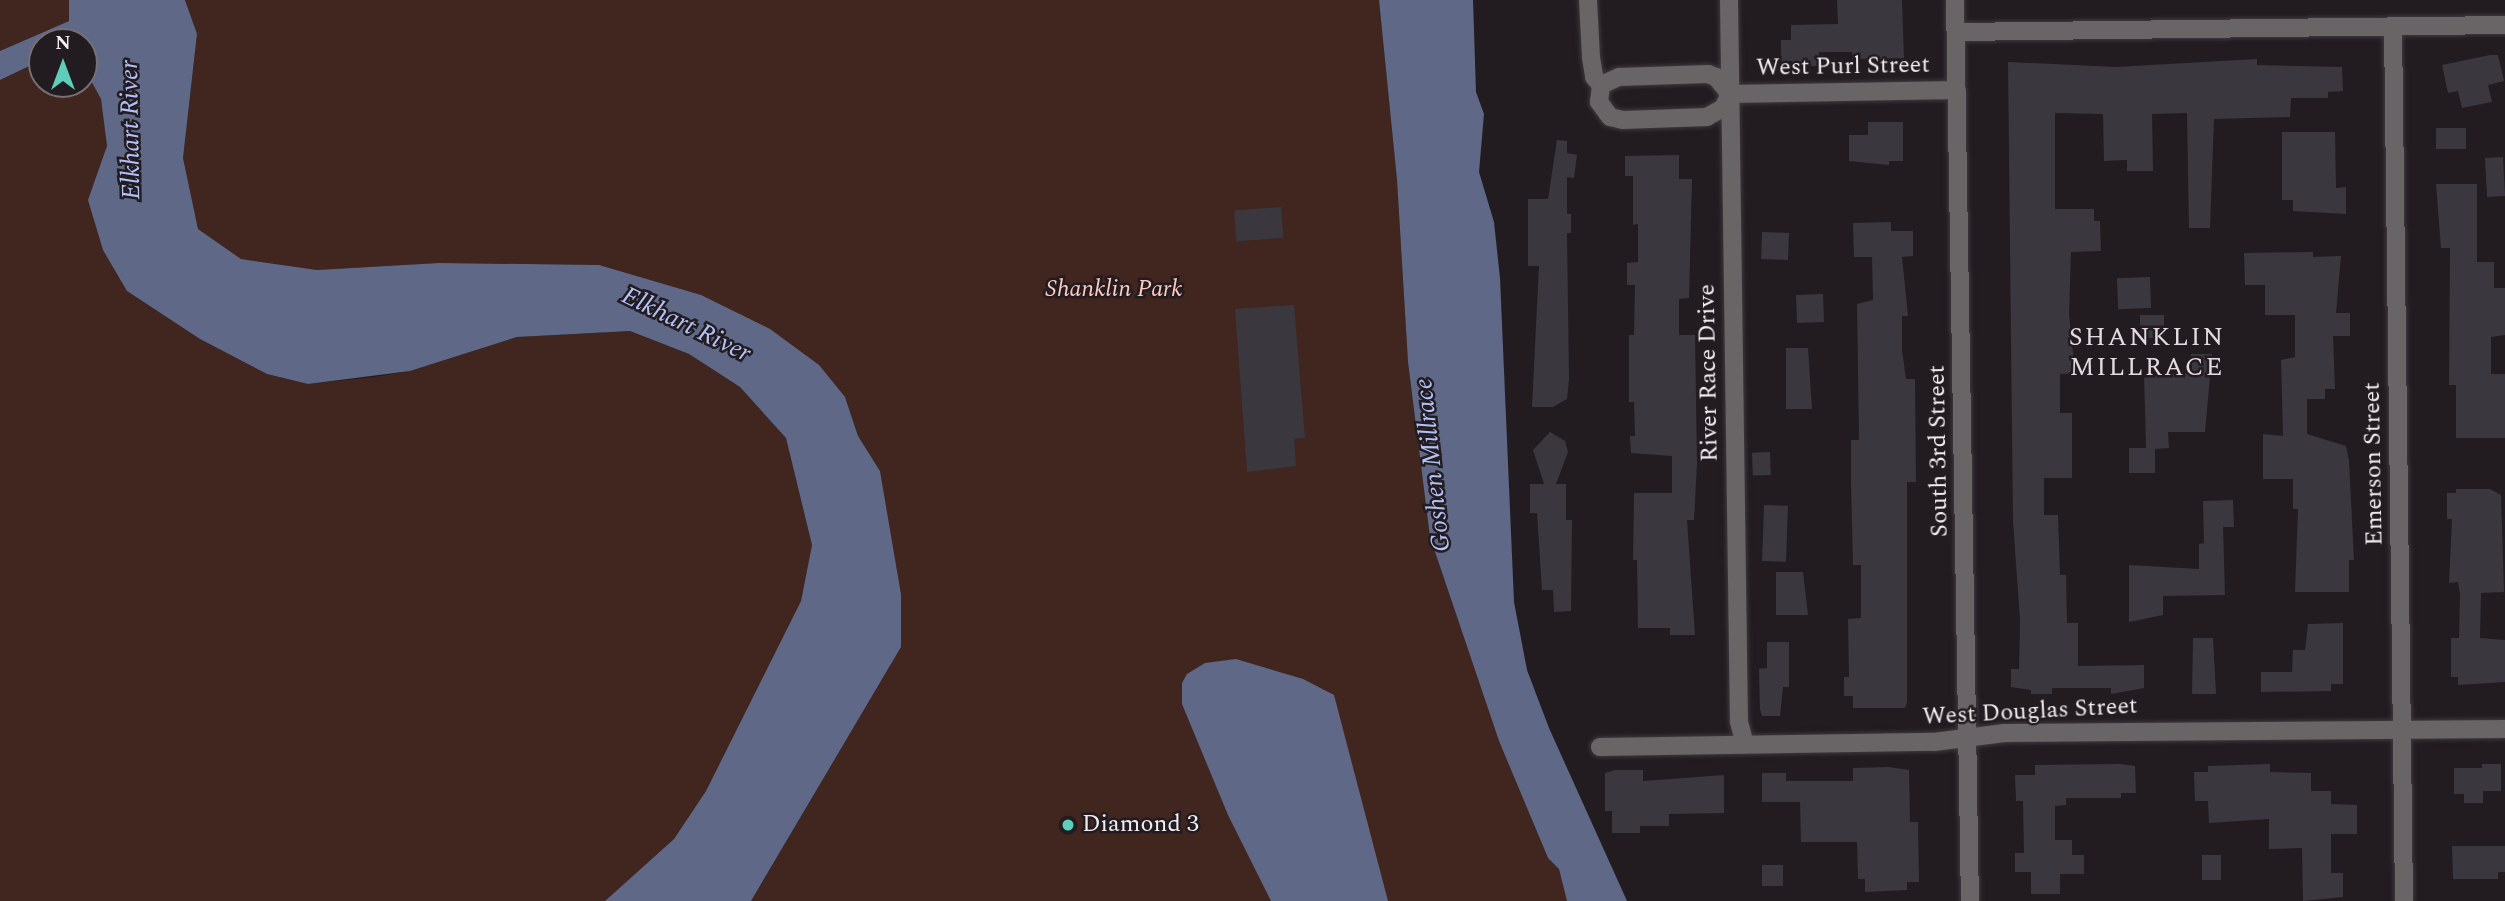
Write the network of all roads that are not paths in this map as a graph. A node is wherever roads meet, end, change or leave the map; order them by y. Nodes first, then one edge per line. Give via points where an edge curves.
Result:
1 (1588, 0) edge
2 (1729, 0) edge
3 (1955, 0) edge
4 (2505, 25) edge
5 (2393, 26) junction
6 (1956, 32) junction
7 (1601, 85) junction
8 (1957, 90) junction
9 (1730, 94) junction
10 (2402, 729) junction
11 (2505, 729) edge
12 (1968, 737) junction
13 (1745, 744) junction
14 (1600, 747) dead end
15 (1970, 901) edge
16 (2404, 901) edge

1 - 7 street via 1591,57
2 - 9 street, River Race Drive
3 - 6 street, South 3rd Street
4 - 5 street, West Purl Street
5 - 6 street, West Purl Street
5 - 10 street, Emerson Street
6 - 8 street, South 3rd Street
7 - 9 street via 1619,77 1707,74 1716,77
7 - 9 street via 1598,92 1603,110 1623,120 1707,117 1723,108
8 - 9 street, West Purl Street
8 - 12 street, South 3rd Street
9 - 13 street, River Race Drive via 1739,722
10 - 11 street, West Douglas Street
10 - 12 street, West Douglas Street
10 - 16 street, Emerson Street
12 - 13 street, West Douglas Street via 1934,742
12 - 15 street, South 3rd Street
13 - 14 street, West Douglas Street

